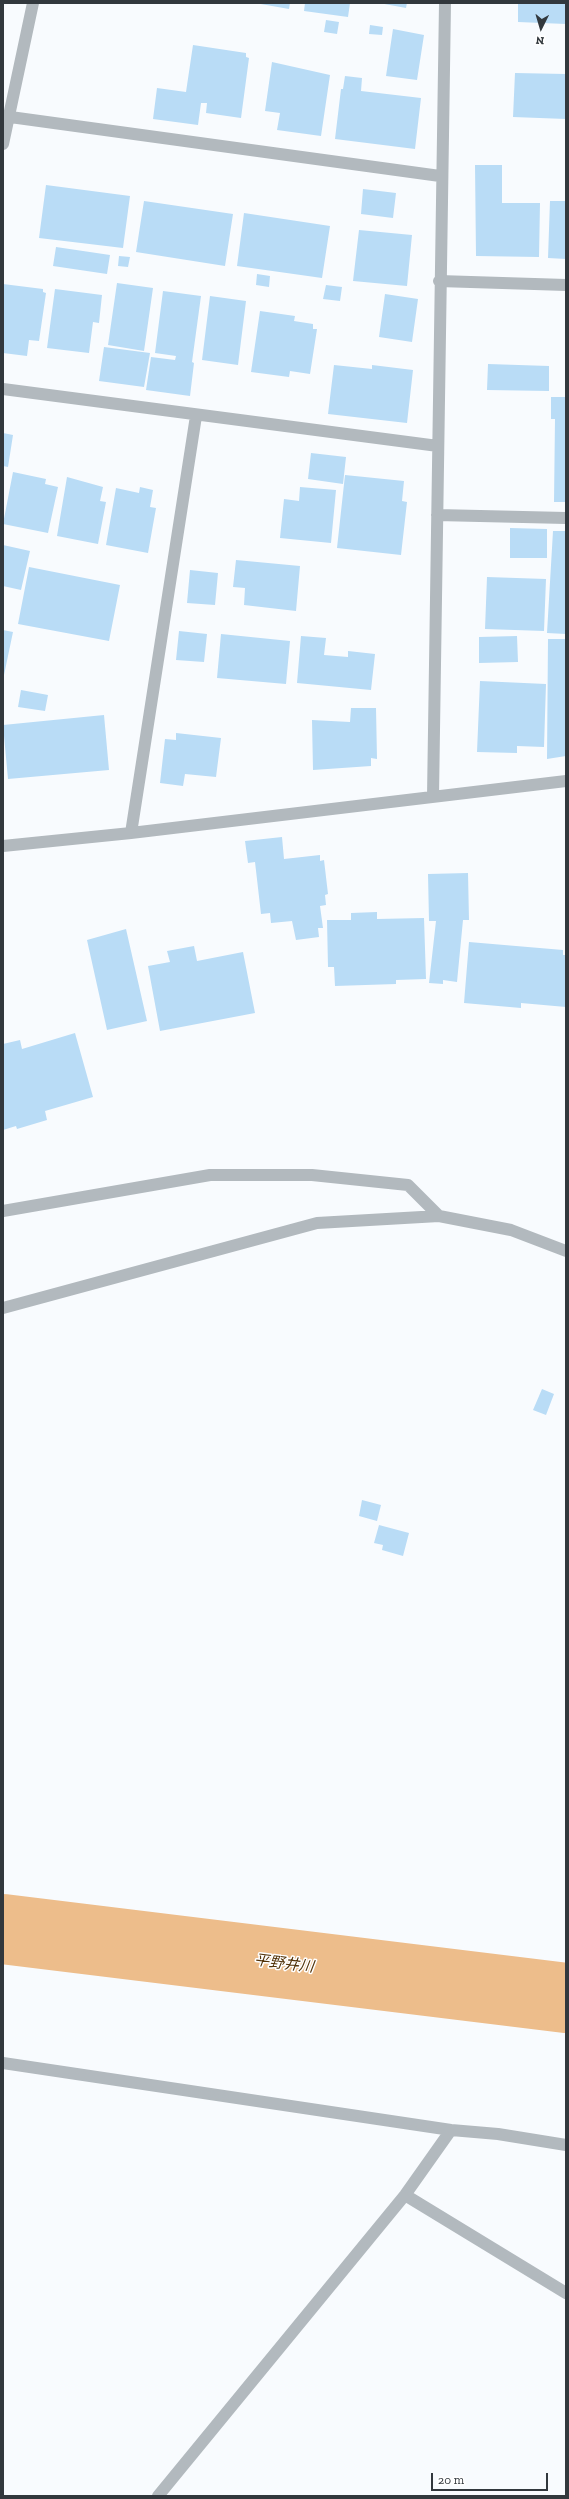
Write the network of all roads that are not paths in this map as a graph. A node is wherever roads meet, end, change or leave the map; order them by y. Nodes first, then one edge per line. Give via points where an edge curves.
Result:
1 (33, 3) edge
2 (445, 3) edge
3 (6, 116) edge
4 (3, 144) edge
5 (440, 176) junction
6 (439, 281) junction
7 (566, 285) edge
8 (3, 389) edge
9 (196, 416) junction
10 (438, 446) junction
11 (437, 515) junction
12 (566, 518) edge
13 (566, 781) edge
14 (433, 796) junction
15 (131, 833) junction
16 (3, 846) edge
17 (3, 1211) edge
18 (439, 1216) junction
19 (566, 1251) edge
20 (3, 1308) edge
21 (3, 2063) edge
22 (451, 2130) junction
23 (566, 2145) edge
24 (405, 2195) junction
25 (566, 2293) edge
26 (158, 2496) edge

1 - 3 street
2 - 5 street
3 - 4 street
3 - 5 street
5 - 6 street
6 - 7 street
6 - 10 street
8 - 9 street
9 - 10 street
9 - 15 street
10 - 11 street
11 - 12 street
11 - 14 street
13 - 14 street
14 - 15 street
15 - 16 street
17 - 18 street via 210,1175 312,1175 408,1185
18 - 19 street via 511,1230
18 - 20 street via 317,1223
21 - 22 street
22 - 23 street
22 - 24 street
24 - 25 street
24 - 26 street

